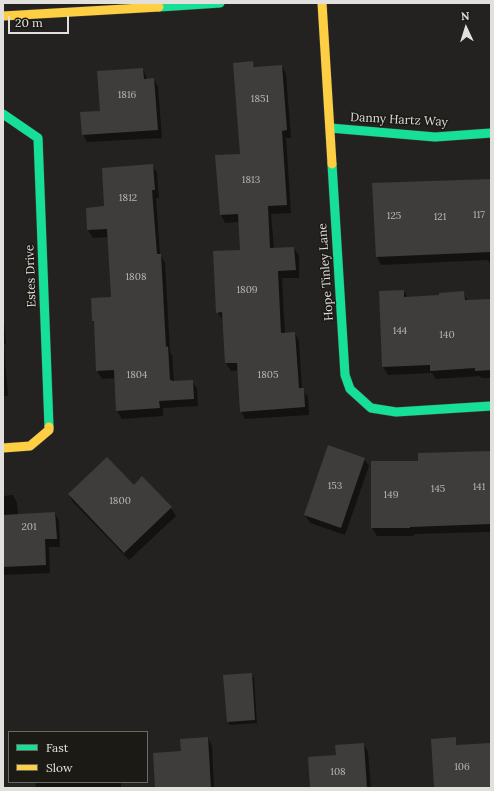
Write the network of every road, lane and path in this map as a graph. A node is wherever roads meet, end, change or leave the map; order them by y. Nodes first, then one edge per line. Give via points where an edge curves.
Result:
1 (220, 3) edge
2 (322, 3) edge
3 (3, 16) edge
4 (3, 114) edge
5 (330, 128) junction
6 (491, 133) edge
7 (491, 406) edge
8 (3, 448) edge

1 - 3 street
2 - 5 street, Hope Tinley Lane
4 - 8 street, Estes Drive via 38,138 49,430 30,446
5 - 6 street, Danny Hartz Way via 435,137
5 - 7 street, Hope Tinley Lane via 345,375 350,389 370,408 396,412

